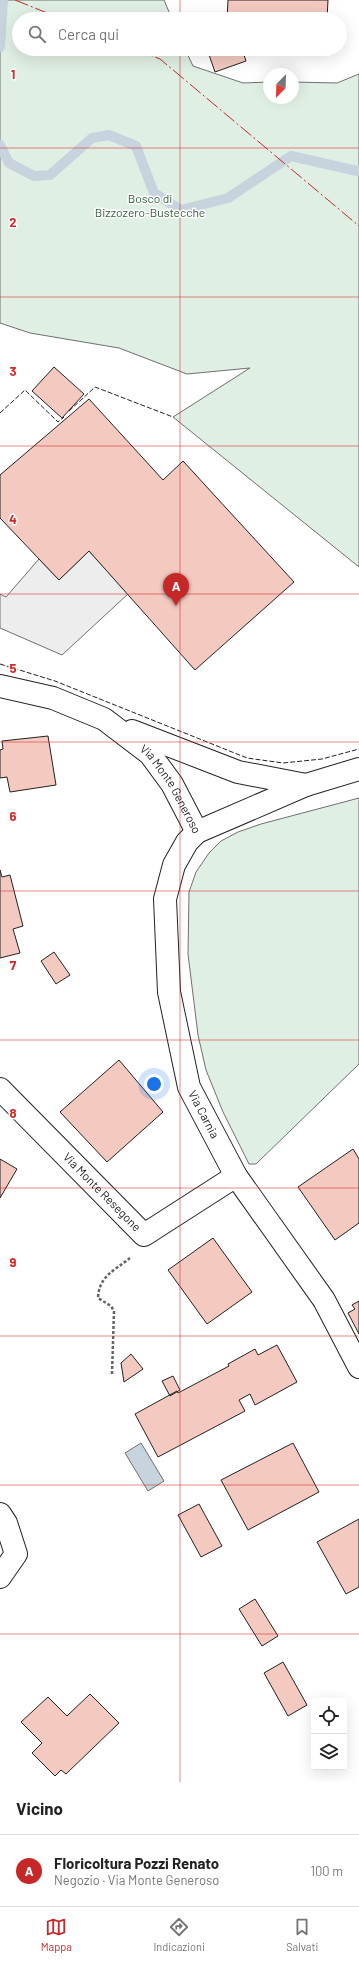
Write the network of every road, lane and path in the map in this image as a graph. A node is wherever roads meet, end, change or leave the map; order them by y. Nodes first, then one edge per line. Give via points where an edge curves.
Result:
1 (0, 686) edge
2 (104, 719) junction
3 (359, 769) edge
4 (306, 785) junction
5 (197, 832) junction
6 (0, 1090) edge
7 (236, 1176) junction
8 (144, 1235) junction
9 (359, 1366) edge
10 (112, 1374) dead end
11 (0, 1514) edge
12 (0, 1577) edge

1 - 2 street, Via Monte Generoso via 53,698
2 - 4 street, Via Monte Generoso via 238,772
2 - 5 street, Via Monte Generoso via 150,754 172,784
3 - 4 street, Via Monte Generoso
4 - 5 street, Via Monte Generoso
5 - 7 street, Via Carnia via 187,842 174,865 165,899 169,992 189,1087
6 - 8 street, Via Monte Resegone
7 - 8 street, Via Monte Resegone
7 - 9 street, Via Carnia via 324,1300
8 - 10 path via 135,1254 102,1280 98,1290 98,1298 114,1311
11 - 12 street via 6,1523 16,1554

